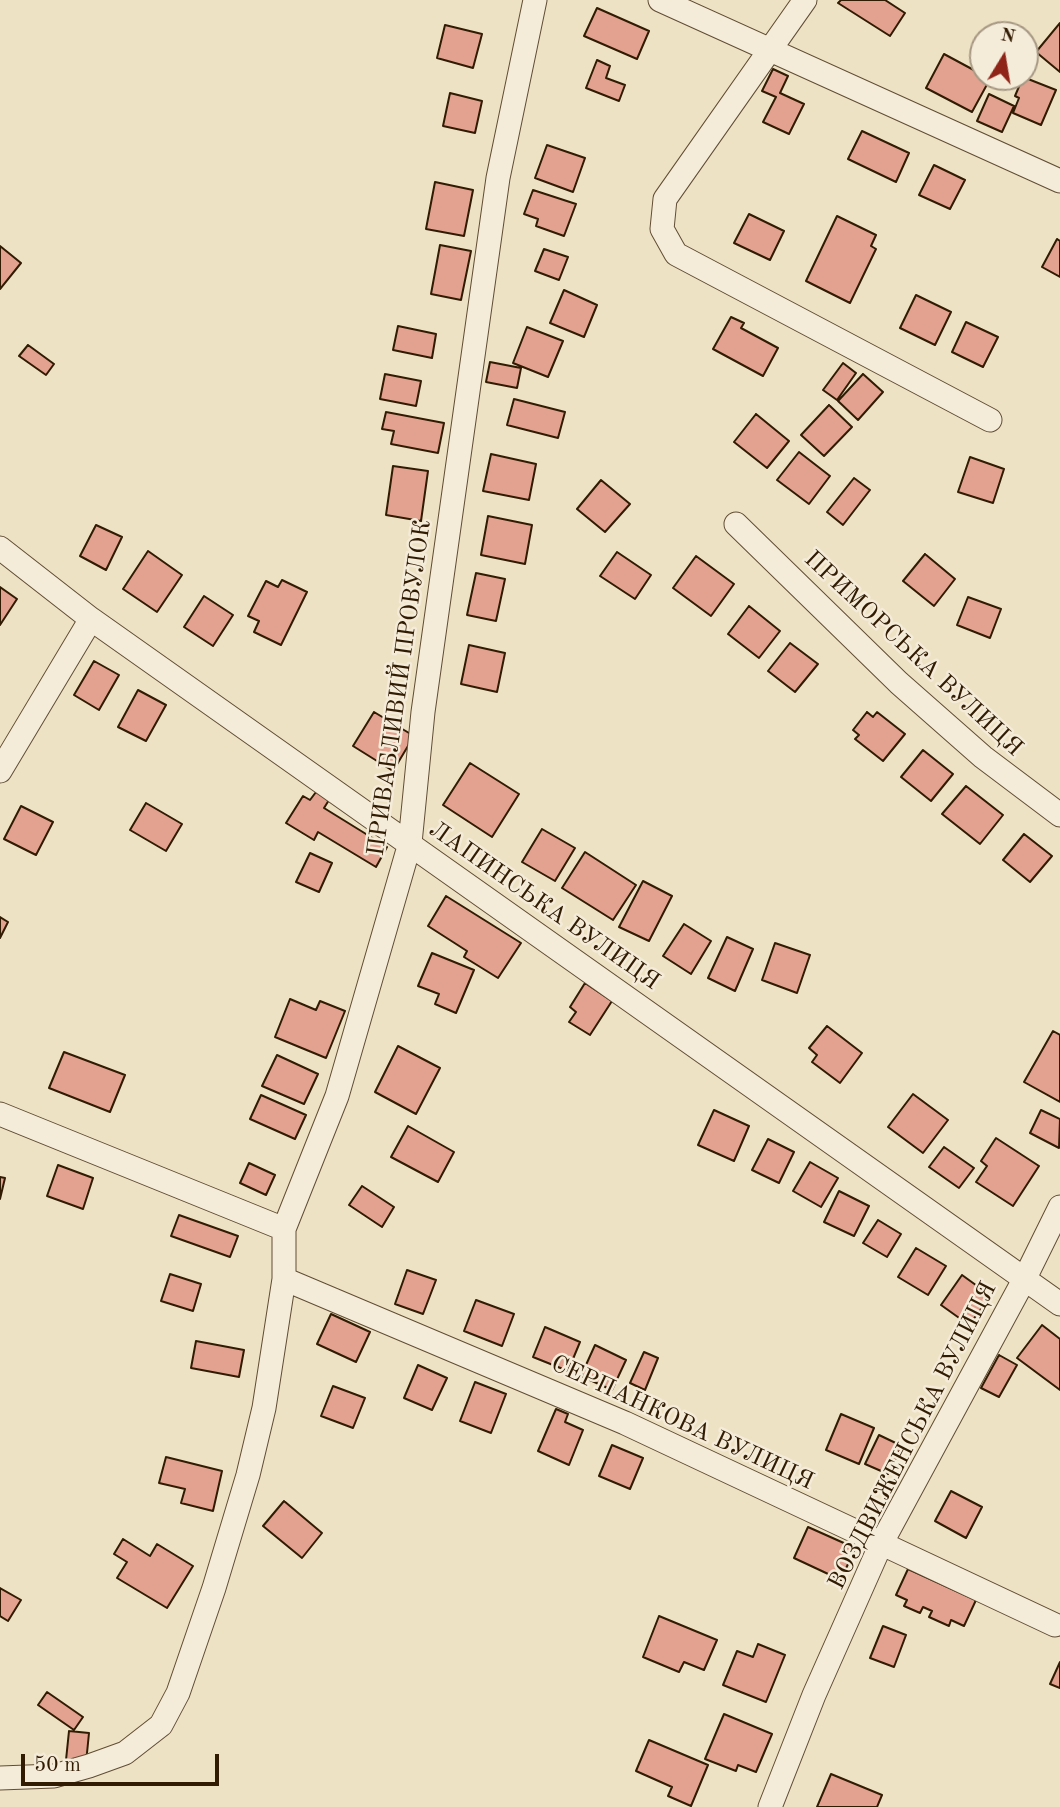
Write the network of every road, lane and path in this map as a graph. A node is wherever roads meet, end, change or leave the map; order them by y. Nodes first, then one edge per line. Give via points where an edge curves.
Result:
1 (535, 0) edge
2 (660, 0) edge
3 (805, 0) edge
4 (770, 48) junction
5 (1060, 181) edge
6 (990, 420) dead end
7 (736, 524) dead end
8 (0, 548) edge
9 (91, 619) junction
10 (0, 771) edge
11 (1060, 815) edge
12 (410, 843) junction
13 (0, 1114) edge
14 (1060, 1207) edge
15 (284, 1230) junction
16 (1025, 1278) junction
17 (284, 1279) junction
18 (1060, 1304) edge
19 (881, 1545) junction
20 (1055, 1625) dead end
21 (0, 1778) edge
22 (770, 1807) edge

1 - 12 street, ПРИВАБЛИВИЙ ПРОВУЛОК via 498,178 423,712
2 - 4 street
3 - 4 street
4 - 5 street
4 - 6 street via 666,199 662,229 676,254
7 - 11 street, ПРИМОРСЬКА ВУЛИЦЯ via 899,683 983,757
8 - 9 street, ЛАПИНСЬКА ВУЛИЦЯ
9 - 10 street
9 - 12 street, ЛАПИНСЬКА ВУЛИЦЯ
12 - 15 street, ПРИВАБЛИВИЙ ПРОВУЛОК via 337,1096
12 - 16 street, ЛАПИНСЬКА ВУЛИЦЯ
13 - 15 street
14 - 16 street, ВОЗДВИЖЕНСЬКА ВУЛИЦЯ
15 - 17 street, ПРИВАБЛИВИЙ ПРОВУЛОК
16 - 18 street, ЛАПИНСЬКА ВУЛИЦЯ
16 - 19 street, ВОЗДВИЖЕНСЬКА ВУЛИЦЯ
17 - 19 street, СЕРПАНКОВА ВУЛИЦЯ via 625,1423
17 - 21 street, ПРИВАБЛИВИЙ ПРОВУЛОК via 264,1408 248,1475 193,1650 161,1725 125,1753 89,1766 54,1776
19 - 20 street, СЕРПАНКОВА ВУЛИЦЯ
19 - 22 street, ВОЗДВИЖЕНСЬКА ВУЛИЦЯ

